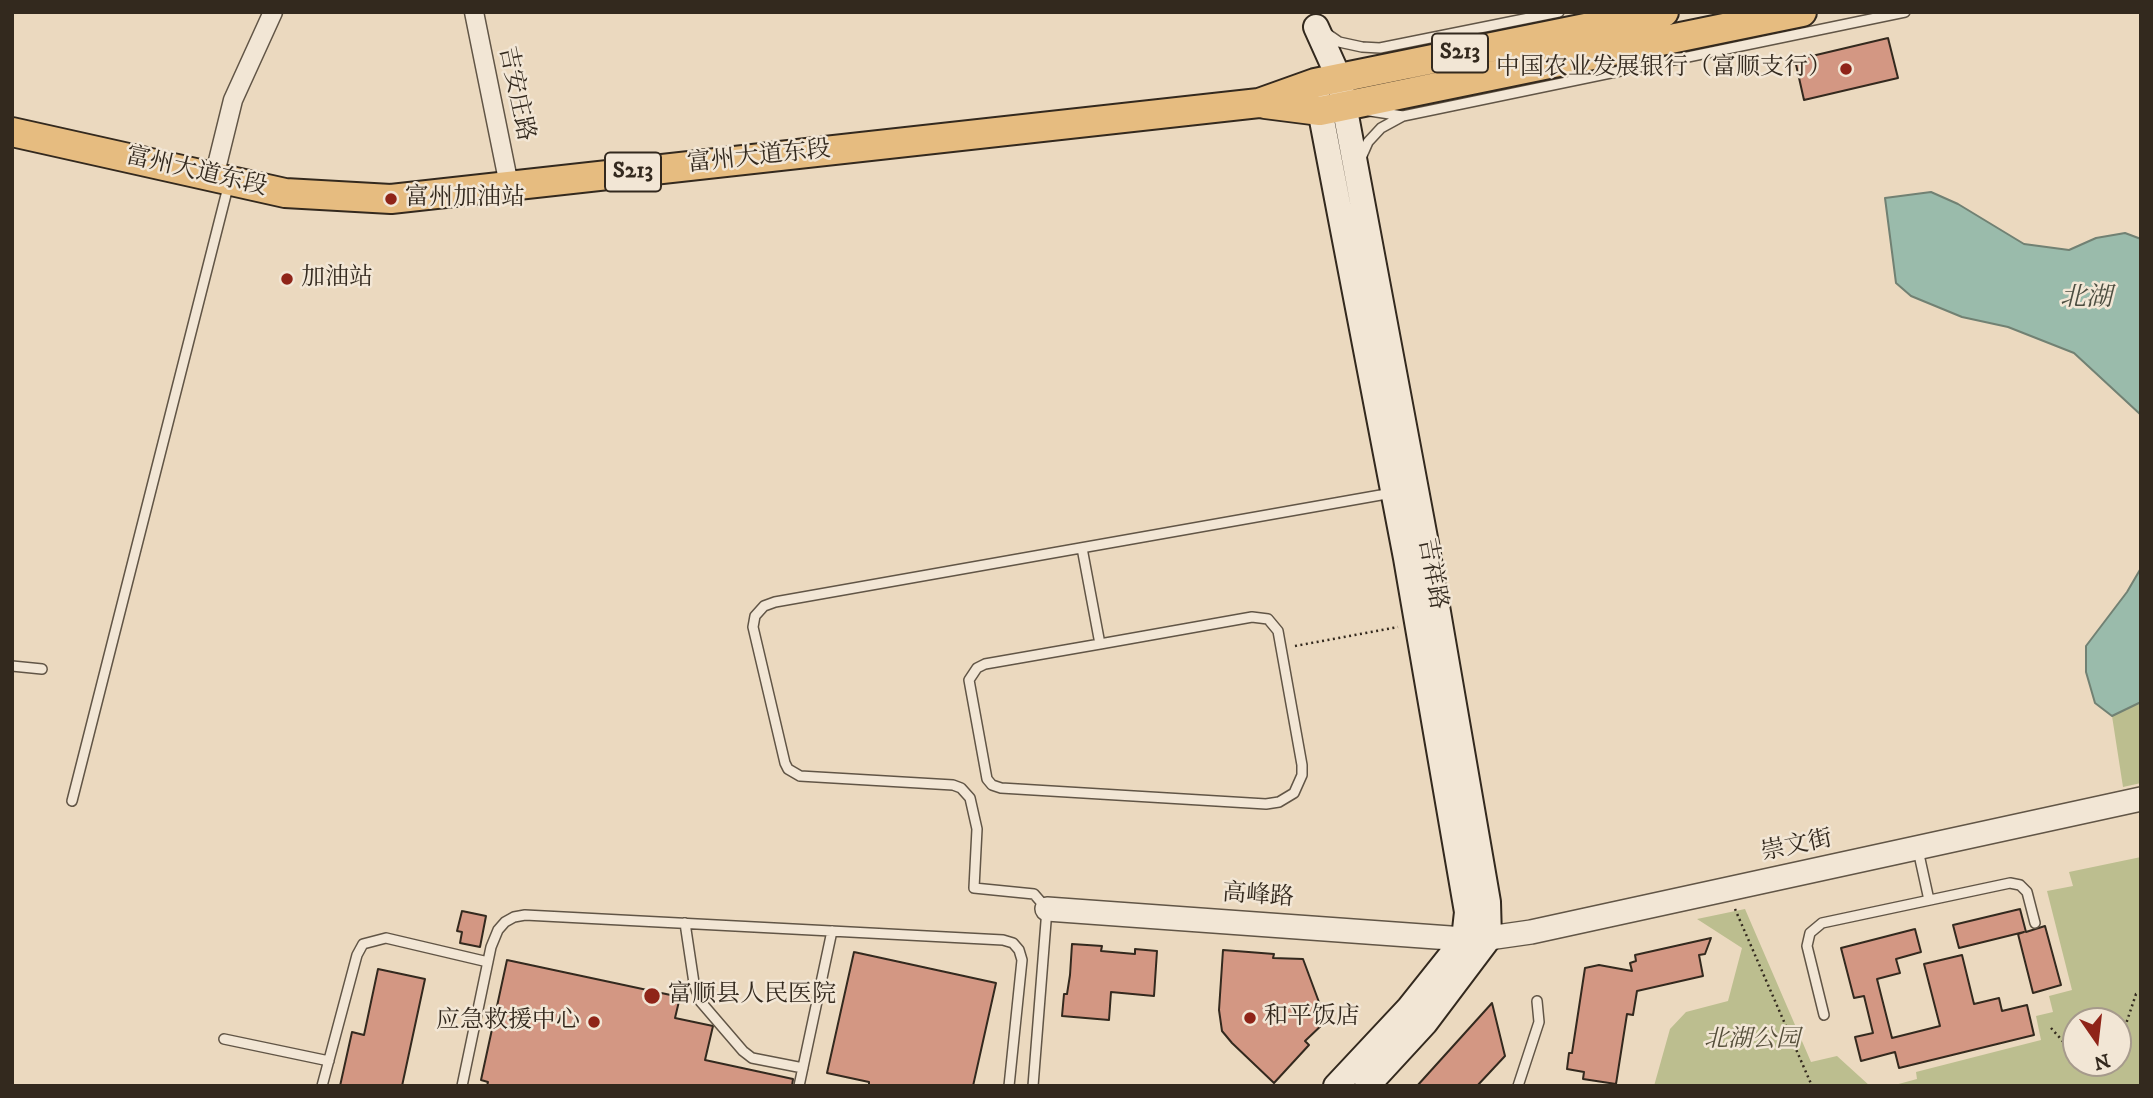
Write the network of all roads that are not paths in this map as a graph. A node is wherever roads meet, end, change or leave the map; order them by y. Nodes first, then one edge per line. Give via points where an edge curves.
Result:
1 (272, 12) edge
2 (474, 12) edge
3 (1559, 12) edge
4 (1664, 12) edge
5 (1802, 12) edge
6 (1905, 12) edge
7 (1315, 20) edge
8 (1380, 48) junction
9 (1370, 56) dead end
10 (1338, 75) junction
11 (1259, 103) junction
12 (1332, 109) junction
13 (1403, 116) junction
14 (12, 132) edge
15 (1356, 169) junction
16 (222, 179) junction
17 (509, 186) junction
18 (1394, 493) junction
19 (1082, 548) junction
20 (1100, 644) junction
21 (12, 666) edge
22 (42, 669) dead end
23 (2141, 799) edge
24 (72, 801) dead end
25 (1917, 848) junction
26 (1929, 900) junction
27 (1047, 909) junction
28 (685, 923) junction
29 (2035, 923) dead end
30 (832, 931) junction
31 (1489, 937) junction
32 (1464, 939) junction
33 (488, 962) junction
34 (1537, 1001) dead end
35 (1824, 1015) dead end
36 (224, 1039) dead end
37 (329, 1061) junction
38 (803, 1068) junction
39 (322, 1086) edge
40 (462, 1086) edge
41 (799, 1086) edge
42 (1009, 1086) edge
43 (1033, 1086) edge
44 (1336, 1086) edge
45 (1367, 1086) edge
46 (1518, 1086) edge

1 - 16 street via 233,100
2 - 17 street, 吉安庄路
3 - 8 lane
4 - 10 main road, S213
5 - 12 main road, S213
6 - 13 lane
7 - 8 lane via 1339,42
7 - 10 main road, 吉祥路
8 - 9 lane
10 - 11 main road, S213
10 - 12 main road, 吉祥路
11 - 12 main road, S213
11 - 17 main road, 富州大道东段 / S213
12 - 13 lane
12 - 15 main road, 吉祥路
12 - 18 main road, 吉祥路
13 - 15 lane via 1368,142
14 - 16 main road, 富州大道东段 / S213
15 - 31 main road, 吉祥路 via 1433,581 1488,902
16 - 17 main road, 富州大道东段 / S213 via 285,193 391,199
16 - 24 lane
18 - 19 lane
18 - 32 main road, 吉祥路 via 1467,912
19 - 20 lane
19 - 27 lane via 775,602 758,610 753,622 788,769 800,776 961,788 970,798 976,821 974,888 1034,894
20 - 20 lane via 1261,617 1274,624 1302,775 1294,793 1266,804 992,785 984,771 969,688 971,674 985,664
21 - 22 lane
23 - 25 street, 崇文街
25 - 26 lane
25 - 31 street, 崇文街 via 1531,932
26 - 29 lane via 2016,883 2027,892
26 - 35 lane via 1813,929 1807,946
27 - 32 street, 高峰路
27 - 43 lane
28 - 30 lane
28 - 33 lane via 514,917 498,930
28 - 38 lane via 700,1001 752,1058
30 - 38 lane
30 - 42 lane via 1013,943 1022,960
31 - 32 street, 崇文街
31 - 45 main road via 1425,1023
32 - 44 main road via 1409,1008
33 - 37 lane via 386,939 363,944 356,955
33 - 40 lane
34 - 46 lane via 1539,1022
36 - 37 lane
37 - 39 lane
38 - 41 lane

